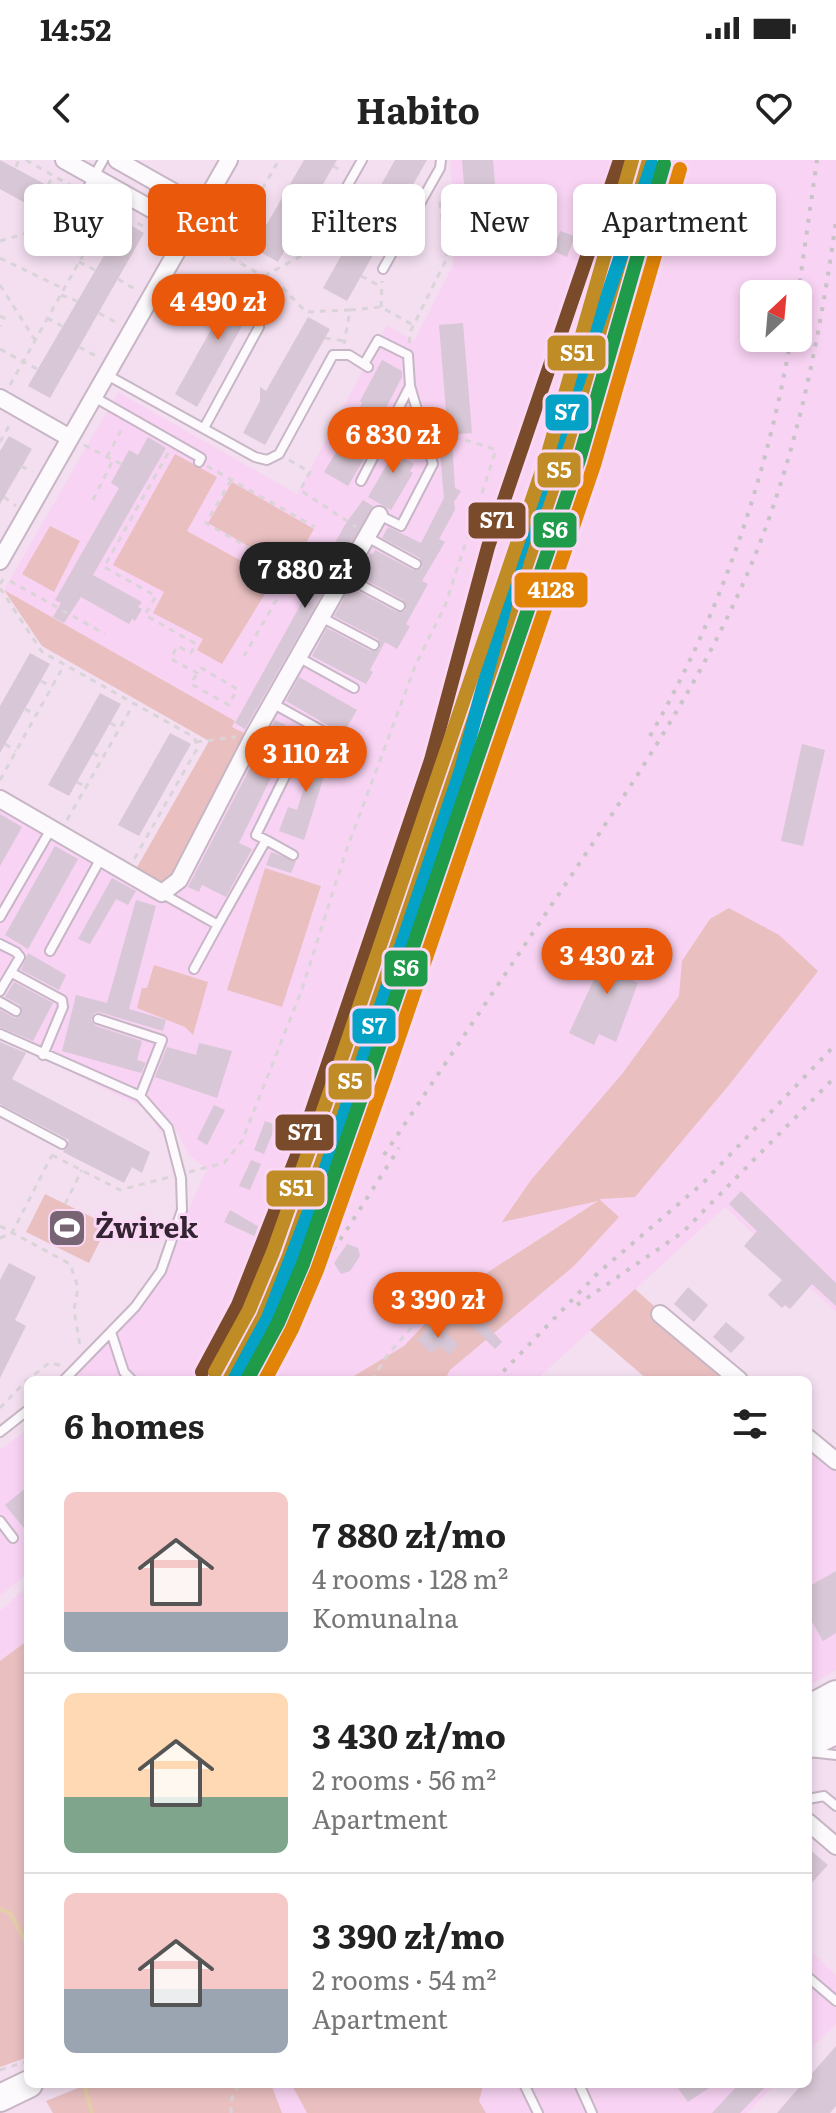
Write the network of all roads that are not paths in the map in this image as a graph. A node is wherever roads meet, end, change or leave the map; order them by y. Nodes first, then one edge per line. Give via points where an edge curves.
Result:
1 (64, 160) edge
2 (103, 160) edge
3 (117, 160) edge
4 (229, 160) edge
5 (362, 160) edge
6 (441, 160) edge
7 (93, 177) junction
8 (90, 184) edge
9 (159, 184) edge
10 (214, 184) edge
11 (348, 184) edge
12 (148, 209) edge
13 (175, 256) edge
14 (383, 269) road end
15 (259, 327) road end
16 (105, 367) junction
17 (410, 386) junction
18 (94, 396) junction
19 (1, 400) edge
20 (204, 428) junction
21 (75, 440) junction
22 (199, 462) road end
23 (361, 481) dead end
24 (379, 515) joint
25 (367, 537) junction
26 (0, 561) edge
27 (416, 564) dead end
28 (344, 576) junction
29 (400, 606) dead end
30 (321, 617) junction
31 (374, 645) dead end
32 (298, 657) junction
33 (354, 688) dead end
34 (272, 703) junction
35 (326, 733) dead end
36 (290, 766) dead end
37 (0, 799) edge
38 (55, 831) junction
39 (266, 840) junction
40 (293, 855) dead end
41 (101, 857) junction
42 (162, 893) junction
43 (0, 917) edge
44 (218, 925) junction
45 (0, 944) edge
46 (50, 951) dead end
47 (194, 969) dead end
48 (12, 973) junction
49 (0, 991) edge
50 (0, 1002) edge
51 (16, 1011) dead end
52 (98, 1019) dead end
53 (0, 1034) edge
54 (43, 1055) junction
55 (140, 1096) junction
56 (0, 1111) edge
57 (62, 1144) dead end
58 (660, 1314) dead end
59 (111, 1332) junction
60 (69, 1376) edge
61 (128, 1376) edge
62 (734, 1376) edge
63 (24, 1413) edge
64 (0, 1432) edge
65 (812, 1441) edge
66 (836, 1461) edge
67 (0, 1521) edge
68 (13, 1538) dead end
69 (836, 1694) edge
70 (812, 1707) edge
71 (836, 1715) edge
72 (812, 1728) edge
73 (836, 1736) edge
74 (812, 1749) edge
75 (812, 1752) edge
76 (836, 1755) edge
77 (812, 1798) edge
78 (836, 1806) edge
79 (812, 1825) edge
80 (836, 1846) edge
81 (812, 1980) edge
82 (836, 2001) edge
83 (526, 2088) edge
84 (581, 2088) edge
85 (538, 2113) edge
86 (592, 2113) edge

1 - 7 street
2 - 7 lane
3 - 9 street
4 - 10 street
5 - 11 lane
6 - 14 lane
7 - 8 lane
7 - 12 street
13 - 16 street
15 - 20 lane
16 - 18 street
16 - 20 lane
17 - 20 lane via 408,355 378,340 366,365 343,353 333,355 279,454 267,460 255,457
17 - 23 lane
17 - 24 lane via 433,464 401,526
18 - 21 street
18 - 22 lane via 201,458
19 - 21 street
21 - 26 street
24 - 25 street
25 - 27 lane
25 - 28 street
28 - 29 lane
28 - 30 street
30 - 31 lane
30 - 32 street
32 - 33 lane
32 - 34 street
34 - 35 lane
34 - 42 street via 179,880
36 - 39 lane via 256,835
37 - 38 street
38 - 41 street
38 - 43 lane
39 - 40 lane
39 - 44 lane
41 - 42 street
41 - 46 lane
42 - 44 lane
44 - 47 lane
45 - 48 lane via 20,957
48 - 49 lane
48 - 54 lane via 62,1000
50 - 51 lane
52 - 55 lane via 162,1040
53 - 54 lane
54 - 55 lane
55 - 59 lane via 168,1128 182,1210 161,1271
56 - 57 lane
58 - 62 street
59 - 60 lane
59 - 61 lane
63 - 64 lane
65 - 66 street
67 - 68 lane
69 - 70 main road
71 - 72 main road
73 - 74 street
75 - 76 lane
77 - 78 lane via 824,1796
79 - 80 street
81 - 82 lane
83 - 85 lane
84 - 86 lane

